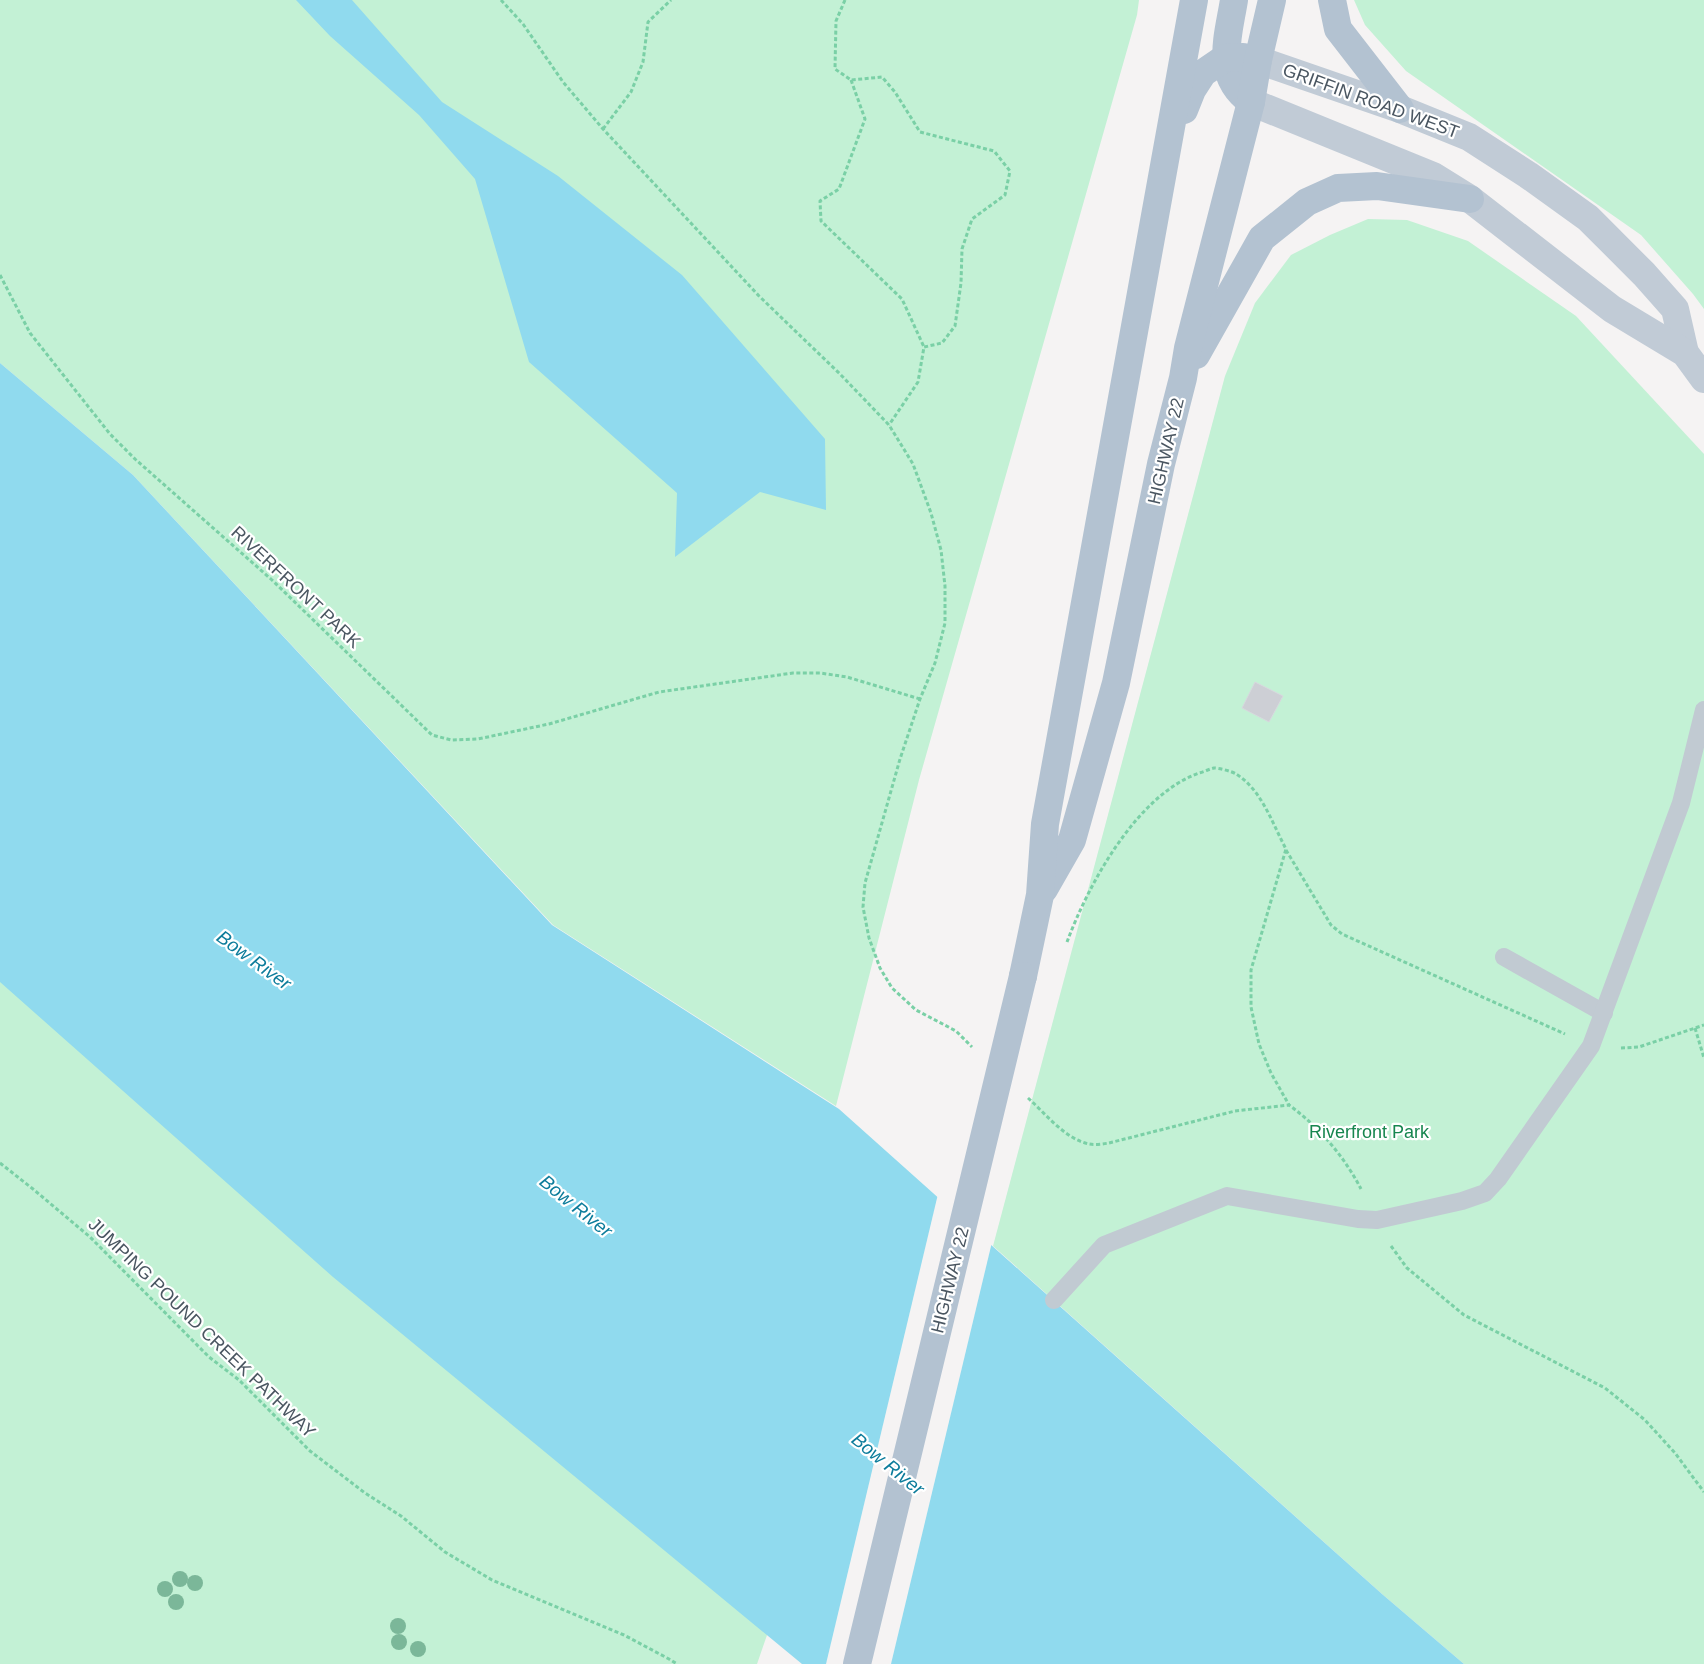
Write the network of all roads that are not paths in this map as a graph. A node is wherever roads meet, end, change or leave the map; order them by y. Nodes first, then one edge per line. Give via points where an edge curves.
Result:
1 (1194, 0) edge
2 (1234, 0) edge
3 (1272, 0) edge
4 (1332, 0) edge
5 (1226, 58) junction
6 (1258, 60) junction
7 (1251, 102) junction
8 (1400, 108) junction
9 (1168, 147) junction
10 (1470, 199) junction
11 (1685, 353) junction
12 (1183, 378) junction
13 (1704, 379) edge
14 (1704, 710) edge
15 (1040, 895) junction
16 (1504, 957) dead end
17 (1604, 1013) junction
18 (1054, 1300) dead end
19 (857, 1664) edge

1 - 9 main road, HIGHWAY 22
2 - 5 main road
3 - 6 main road, HIGHWAY 22
4 - 8 main road via 1338,29
5 - 6 main road
5 - 7 main road via 1235,87
5 - 9 main road via 1203,73 1192,90
6 - 7 main road, HIGHWAY 22
6 - 8 main road, GRIFFIN ROAD WEST
7 - 10 main road, GRIFFIN ROAD WEST via 1432,176
7 - 12 main road, HIGHWAY 22
8 - 11 main road, GRIFFIN ROAD WEST via 1469,137 1588,218 1675,309
9 - 15 main road, HIGHWAY 22 via 1045,824
10 - 11 main road, GRIFFIN ROAD WEST via 1612,310
10 - 12 main road via 1377,186 1338,188 1307,202 1262,238
11 - 13 main road, GRIFFIN ROAD WEST
12 - 15 main road, HIGHWAY 22 via 1161,464 1116,683 1072,840
14 - 17 lane via 1681,803
15 - 19 main road, HIGHWAY 22, bridge
16 - 17 lane
17 - 18 lane via 1591,1046 1485,1193 1377,1220 1227,1196 1104,1245

